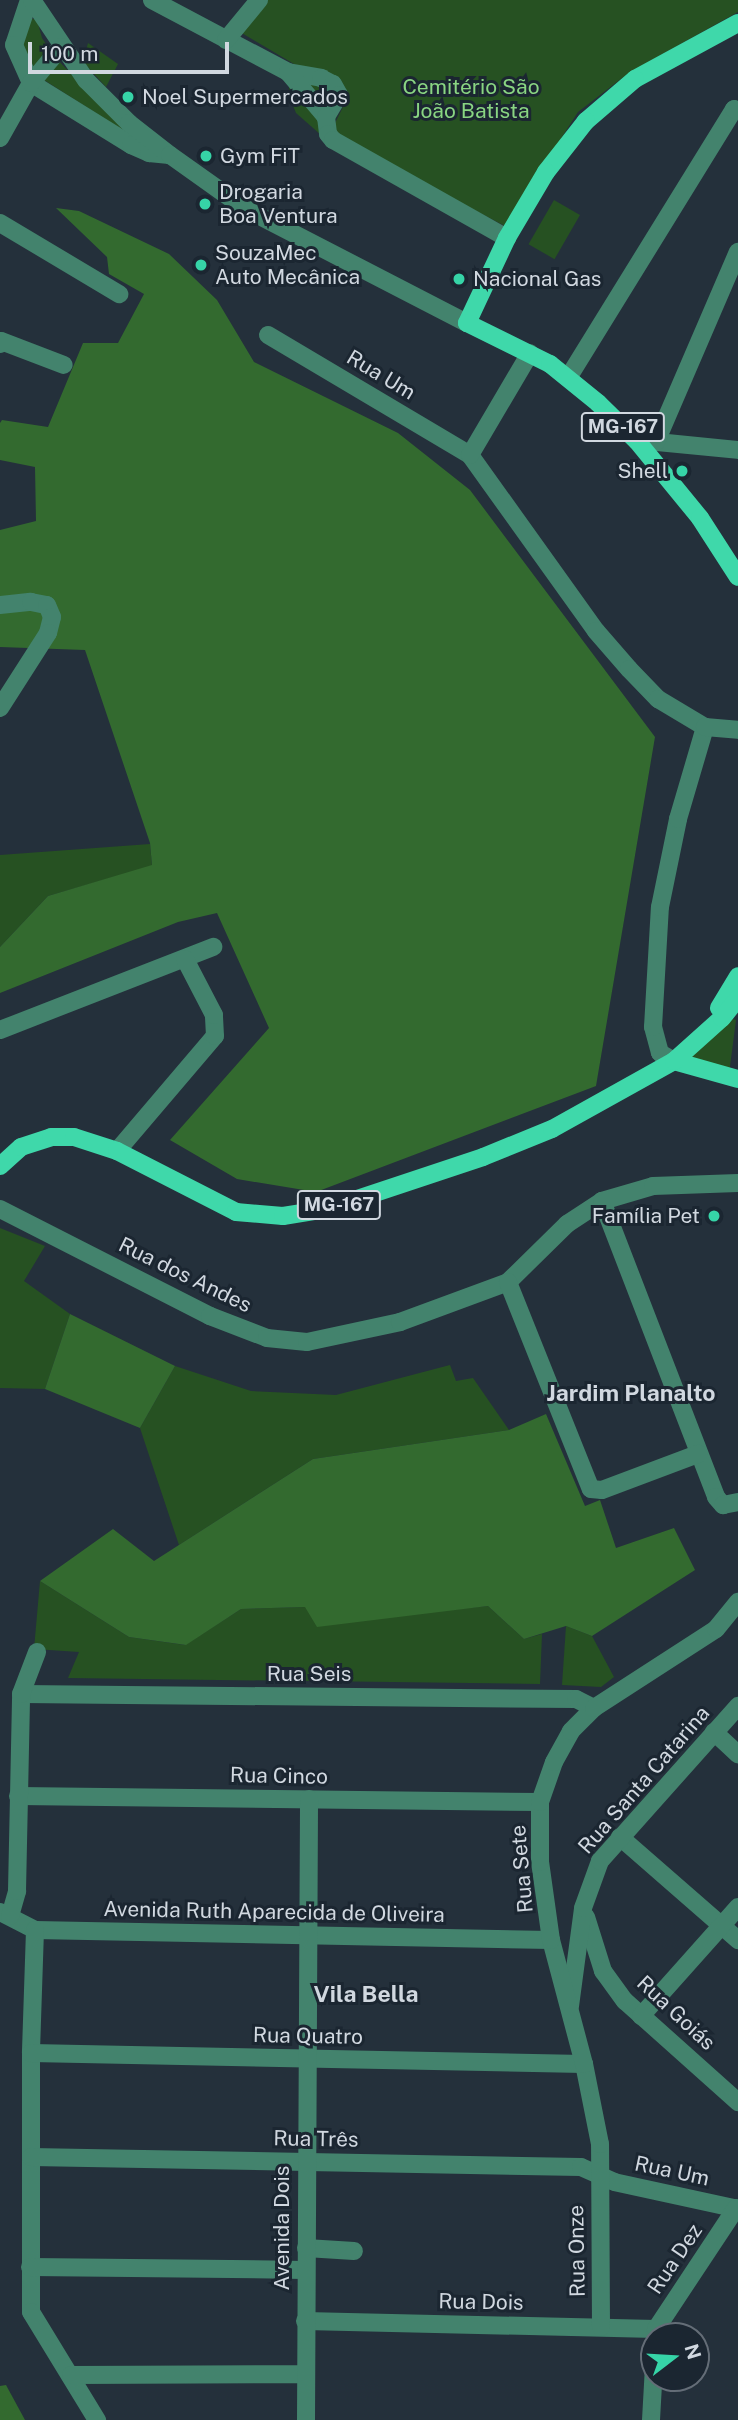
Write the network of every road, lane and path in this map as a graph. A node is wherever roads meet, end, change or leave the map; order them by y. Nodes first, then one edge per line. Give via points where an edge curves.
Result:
1 (30, 0) edge
2 (152, 0) edge
3 (259, 0) edge
4 (738, 23) edge
5 (226, 40) junction
6 (7, 44) edge
7 (61, 47) junction
8 (288, 72) junction
9 (31, 83) junction
10 (738, 111) edge
11 (326, 117) junction
12 (0, 138) edge
13 (137, 139) junction
14 (0, 223) edge
15 (507, 238) junction
16 (738, 252) edge
17 (118, 294) dead end
18 (467, 323) junction
19 (268, 335) dead end
20 (1, 342) edge
21 (530, 353) junction
22 (64, 365) dead end
23 (568, 378) junction
24 (637, 441) junction
25 (656, 442) junction
26 (738, 450) edge
27 (470, 455) junction
28 (738, 577) edge
29 (0, 605) edge
30 (0, 708) edge
31 (705, 727) junction
32 (738, 730) edge
33 (213, 947) dead end
34 (185, 959) junction
35 (738, 976) edge
36 (738, 998) edge
37 (0, 1030) edge
38 (693, 1045) junction
39 (674, 1062) junction
40 (738, 1079) edge
41 (117, 1151) junction
42 (0, 1166) edge
43 (738, 1183) edge
44 (602, 1201) junction
45 (0, 1209) edge
46 (509, 1282) junction
47 (698, 1454) junction
48 (738, 1502) edge
49 (738, 1602) edge
50 (37, 1652) dead end
51 (21, 1694) junction
52 (738, 1706) edge
53 (594, 1708) junction
54 (714, 1732) junction
55 (738, 1754) edge
56 (18, 1796) junction
57 (309, 1798) junction
58 (540, 1802) junction
59 (620, 1837) junction
60 (583, 1908) junction
61 (738, 1908) edge
62 (5, 1914) edge
63 (721, 1924) junction
64 (35, 1930) junction
65 (307, 1935) junction
66 (551, 1940) junction
67 (738, 1940) edge
68 (569, 2010) junction
69 (641, 2015) junction
70 (31, 2053) junction
71 (307, 2059) junction
72 (584, 2064) junction
73 (738, 2102) edge
74 (31, 2157) junction
75 (305, 2161) junction
76 (598, 2174) junction
77 (737, 2209) edge
78 (306, 2248) junction
79 (354, 2251) dead end
80 (30, 2267) junction
81 (305, 2270) junction
82 (305, 2321) junction
83 (663, 2322) edge
84 (601, 2327) junction
85 (640, 2331) edge
86 (306, 2374) junction
87 (71, 2375) junction
88 (653, 2392) edge
89 (97, 2420) edge
90 (306, 2420) edge
91 (651, 2420) edge

1 - 6 street
1 - 7 street
2 - 5 street
3 - 5 street
4 - 15 main road via 635,79 586,121 546,172
5 - 8 street
6 - 9 street
7 - 9 street
7 - 13 street
8 - 11 street
8 - 11 street via 321,78 338,90 338,101
9 - 12 street
9 - 13 street
10 - 23 street via 734,109
11 - 15 street via 332,140
13 - 18 street via 170,155 246,209
14 - 17 street
15 - 18 main road
16 - 25 street
18 - 21 main road, MG-167
19 - 27 street, Rua Um
20 - 22 street
21 - 23 main road, MG-167
21 - 27 street
23 - 24 main road, MG-167
24 - 25 street
24 - 28 main road, MG-167 via 699,518
25 - 26 street
27 - 31 street via 596,631 658,699
29 - 30 street via 47,605 52,617 48,633
31 - 32 street
31 - 39 street via 678,820 660,907 653,1027 660,1053
33 - 34 street
34 - 37 street
34 - 41 street via 214,1015 215,1036
35 - 38 main road, MG-167
36 - 38 main road, MG-167
38 - 39 main road, MG-167
39 - 40 main road
39 - 41 main road, MG-167 via 552,1129 470,1161 305,1214 236,1212
41 - 42 main road, MG-167 via 74,1137 51,1137 21,1147
43 - 44 street, Rua dos Andes via 653,1186
44 - 46 street, Rua dos Andes via 567,1224
44 - 47 street
45 - 46 street, Rua dos Andes via 209,1316 267,1338 307,1342 400,1322
46 - 47 street via 591,1489 602,1490
47 - 48 street via 723,1506
49 - 53 street, Rua Sete via 716,1629
50 - 51 street
51 - 53 street, Rua Seis via 576,1699
51 - 56 street
52 - 54 street, Rua Santa Catarina
53 - 58 street, Rua Sete via 571,1731
54 - 55 street
54 - 59 street, Rua Santa Catarina
56 - 57 street, Rua Cinco
56 - 62 street via 17,1891
57 - 58 street, Rua Cinco
57 - 65 street, Avenida Dois
58 - 66 street, Rua Sete via 540,1862
59 - 60 street, Rua Santa Catarina via 600,1861
59 - 63 street
60 - 68 street, Rua Santa Catarina
60 - 69 street, Rua Goiás via 603,1971
61 - 63 street
62 - 64 street, Avenida Ruth Aparecida de Oliveira
63 - 67 street
63 - 69 street
64 - 65 street, Avenida Ruth Aparecida de Oliveira
64 - 70 street
65 - 66 street, Avenida Ruth Aparecida de Oliveira
65 - 71 street, Avenida Dois
66 - 68 street, Rua Sete
68 - 72 street, Rua Sete
69 - 73 street, Rua Goiás
70 - 71 street, Rua Quatro
70 - 74 street
71 - 72 street, Rua Quatro
71 - 75 street, Avenida Dois
72 - 76 street, Rua Sete via 600,2144
74 - 75 street, Rua Três
74 - 80 street
75 - 76 street, Rua Três via 581,2167
75 - 78 street, Avenida Dois
76 - 77 street, Rua Um via 614,2182
76 - 84 street, Rua Onze
77 - 83 street, Rua Dez
78 - 79 street
78 - 81 street, Avenida Dois
80 - 81 street
80 - 87 street via 31,2312
81 - 82 street, Avenida Dois
82 - 84 street, Rua Dois
82 - 86 street, Avenida Dois
84 - 85 street, Rua Dois
86 - 87 street
86 - 90 street, Avenida Dois
87 - 89 street
88 - 91 street

